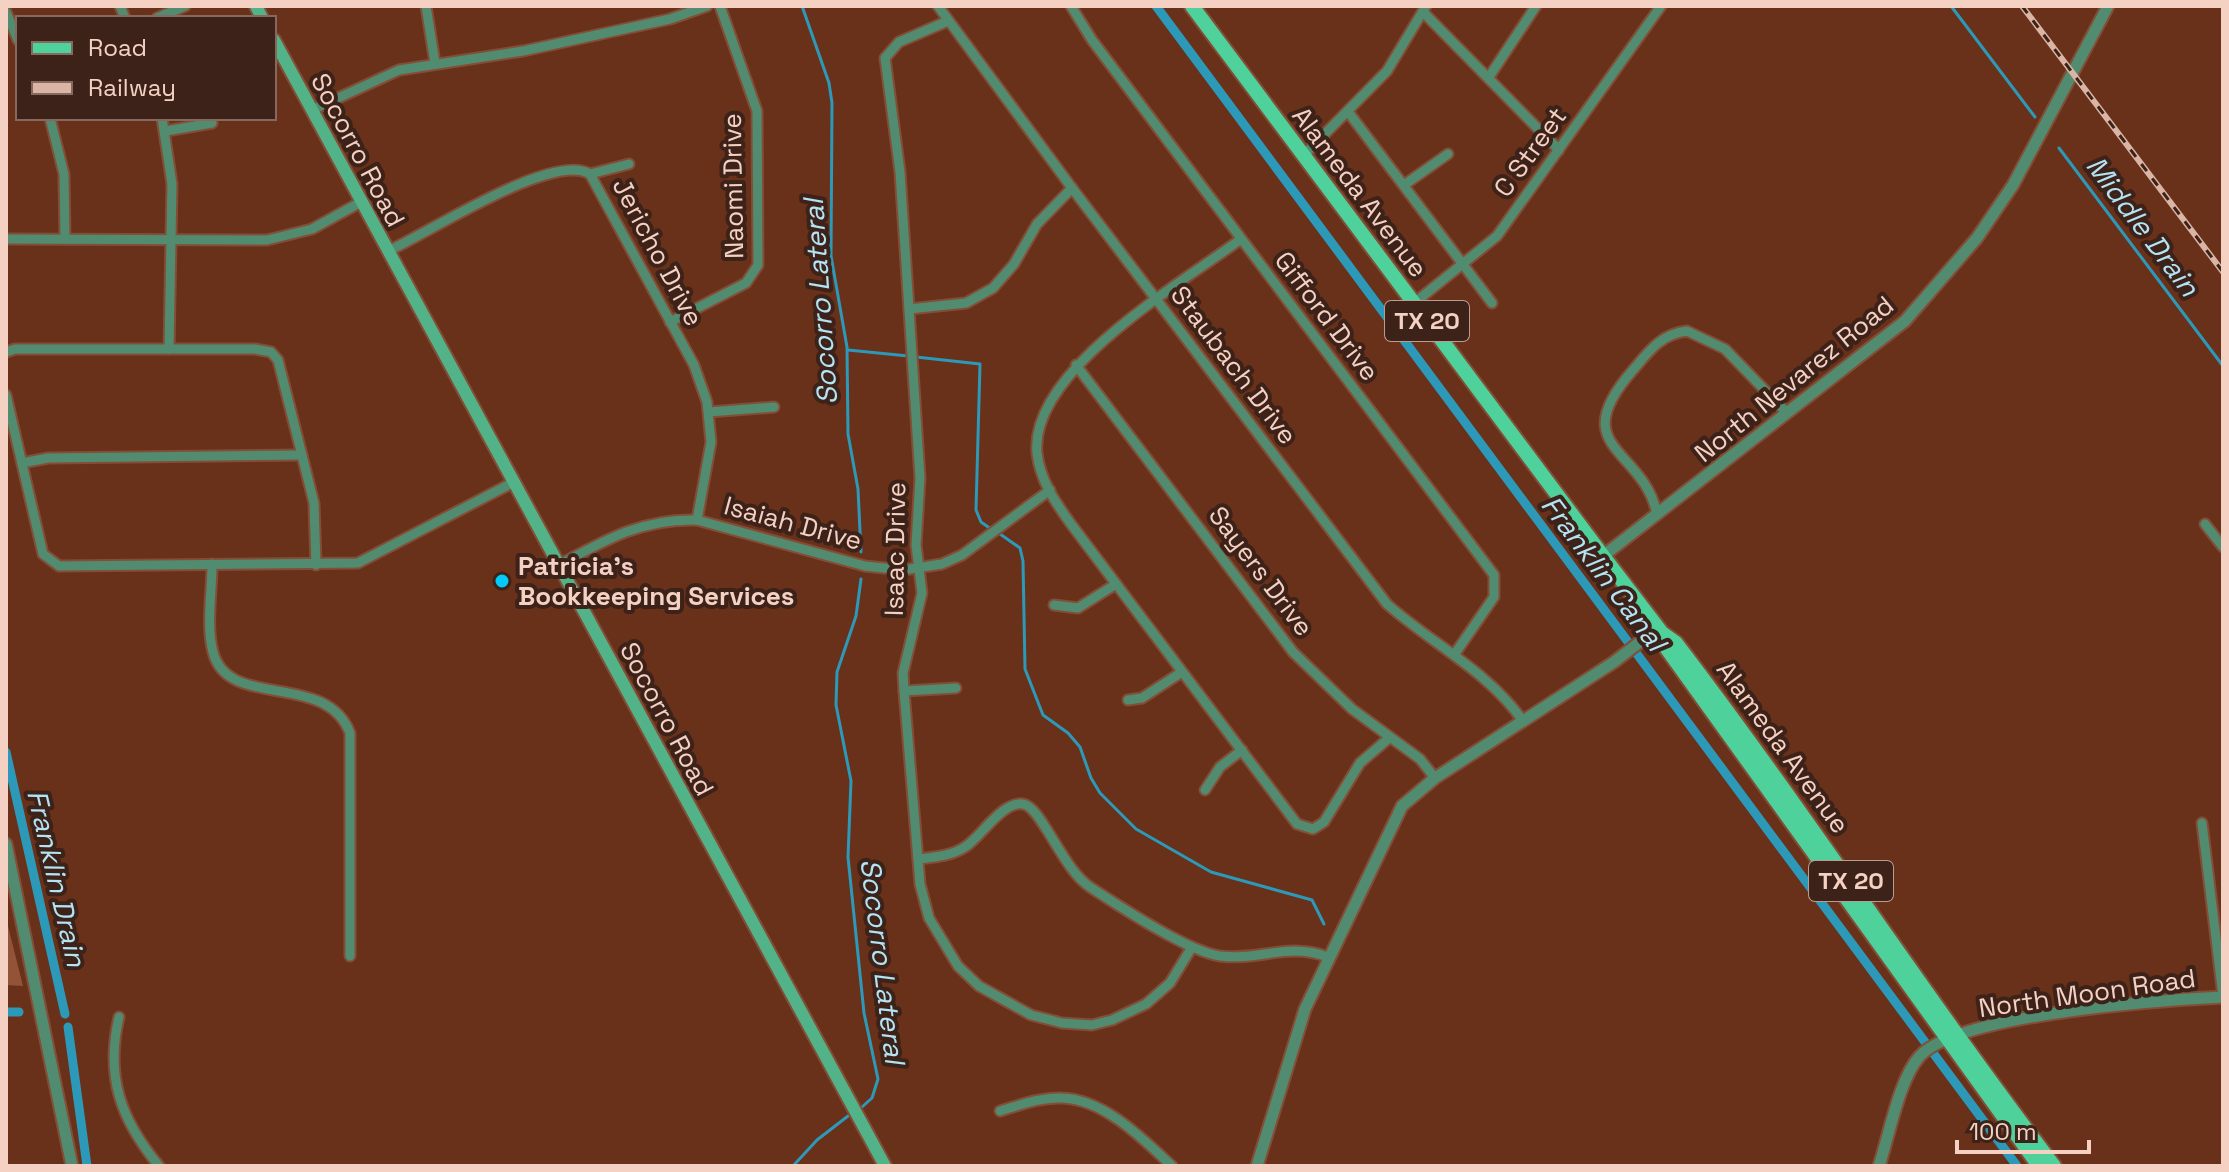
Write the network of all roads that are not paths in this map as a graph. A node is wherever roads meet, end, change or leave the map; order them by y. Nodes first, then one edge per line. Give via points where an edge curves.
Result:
1 (185, 6) edge
2 (426, 6) edge
3 (707, 6) edge
4 (720, 6) edge
5 (938, 6) edge
6 (1071, 6) edge
7 (1192, 6) edge
8 (1536, 6) edge
9 (1661, 6) edge
10 (2108, 6) edge
11 (1424, 9) edge
12 (6, 12) edge
13 (162, 16) edge
14 (948, 21) junction
15 (16, 35) edge
16 (276, 44) edge
17 (435, 63) junction
18 (1489, 77) junction
19 (312, 110) junction
20 (1349, 113) junction
21 (50, 120) edge
22 (163, 120) edge
23 (212, 123) dead end
24 (166, 131) junction
25 (1559, 150) junction
26 (1448, 154) dead end
27 (1303, 156) junction
28 (629, 164) dead end
29 (590, 174) junction
30 (1404, 185) junction
31 (1072, 188) junction
32 (361, 202) junction
33 (6, 239) edge
34 (65, 239) junction
35 (1241, 239) junction
36 (170, 241) junction
37 (388, 251) junction
38 (1464, 265) junction
39 (1158, 300) junction
40 (1492, 303) dead end
41 (1413, 304) junction
42 (909, 309) junction
43 (670, 322) junction
44 (169, 349) junction
45 (6, 352) edge
46 (1076, 365) junction
47 (6, 395) edge
48 (774, 407) dead end
49 (709, 412) junction
50 (1787, 413) junction
51 (302, 455) junction
52 (22, 463) junction
53 (514, 482) junction
54 (1050, 490) junction
55 (1657, 514) junction
56 (697, 520) junction
57 (2205, 524) dead end
58 (2223, 547) edge
59 (1603, 556) junction
60 (212, 564) junction
61 (316, 565) junction
62 (559, 565) junction
63 (919, 568) junction
64 (1116, 584) junction
65 (1054, 605) dead end
66 (1657, 632) junction
67 (1454, 655) junction
68 (1182, 672) junction
69 (956, 688) dead end
70 (904, 691) junction
71 (1128, 700) dead end
72 (1523, 721) junction
73 (1389, 738) junction
74 (1242, 750) junction
75 (1435, 778) junction
76 (1205, 790) dead end
77 (2202, 823) dead end
78 (6, 844) edge
79 (918, 859) junction
80 (1192, 947) junction
81 (350, 956) dead end
82 (1328, 957) junction
83 (2223, 997) edge
84 (119, 1017) dead end
85 (1947, 1038) junction
86 (1000, 1111) dead end
87 (72, 1166) edge
88 (159, 1166) edge
89 (885, 1166) edge
90 (1172, 1166) edge
91 (1257, 1166) edge
92 (1879, 1166) edge
93 (2039, 1166) edge
94 (2054, 1166) edge

1 - 13 street
2 - 17 street
3 - 17 street via 538,48
4 - 43 street, Naomi Drive via 757,111 758,265 746,283
5 - 14 street, Staubach Drive
6 - 35 street, Gifford Drive
7 - 27 main road, Alameda Avenue / TX 20
8 - 18 street
9 - 25 street, C Street
10 - 50 street, North Nevarez Road via 2026,165 1977,238 1891,335
11 - 18 street
11 - 20 street via 1393,62
12 - 15 street
14 - 31 street, Staubach Drive
14 - 42 street, Isaac Drive via 899,42 885,58 895,113
16 - 19 main road, Socorro Road
17 - 19 street via 399,70
18 - 25 street
19 - 32 main road, Socorro Road
20 - 27 street
20 - 30 street
21 - 34 street via 64,174
22 - 24 street
23 - 24 street
24 - 36 street via 172,184
25 - 38 street, C Street via 1497,236
26 - 30 street
27 - 41 main road, Alameda Avenue / TX 20
28 - 29 street
29 - 37 street, Jericho Drive via 575,169 520,183
29 - 43 street, Jericho Drive
30 - 38 street
31 - 39 street, Staubach Drive
31 - 42 street via 1037,224 993,288 955,306
32 - 36 street via 312,229 277,239
32 - 37 main road, Socorro Road
33 - 34 street
34 - 36 street
35 - 39 street
35 - 67 street, Gifford Drive via 1494,575 1494,597
36 - 44 street
37 - 53 main road, Socorro Road
38 - 40 street
38 - 41 street, C Street
39 - 46 street
39 - 67 street, Staubach Drive via 1387,604
41 - 59 main road, Alameda Avenue / TX 20
42 - 63 street, Isaac Drive via 920,478
43 - 49 street, Jericho Drive via 697,373
44 - 45 street
44 - 51 street via 273,353
46 - 54 street via 1047,402 1038,431 1039,462
46 - 73 street, Sayers Drive via 1293,652
47 - 52 street
48 - 49 street
49 - 56 street, Jericho Drive via 711,442
50 - 55 street, North Nevarez Road
50 - 55 street via 1715,342 1687,331 1662,339 1611,395 1605,422 1611,441 1653,498
51 - 52 street via 48,458
51 - 61 street via 317,523
52 - 60 street via 43,554 51,564
53 - 61 street via 371,559
53 - 62 main road, Socorro Road
54 - 63 street, Isaiah Drive via 962,555
54 - 64 street
55 - 59 street, North Nevarez Road
56 - 62 street, Isaiah Drive via 628,529
56 - 63 street, Isaiah Drive via 883,570
57 - 58 street
59 - 66 main road, Alameda Avenue / TX 20
60 - 61 street
60 - 81 street via 213,654 220,666 234,679 325,702 345,720 350,733
62 - 89 main road, Socorro Road
63 - 70 street, Isaac Drive via 921,606 903,673
64 - 65 street via 1078,608
64 - 68 street
66 - 72 street
66 - 85 main road, Alameda Avenue / TX 20 via 1676,643 1780,779
67 - 72 street, Staubach Drive via 1501,692
68 - 71 street via 1142,698
68 - 74 street
69 - 70 street
70 - 79 street, Isaac Drive
72 - 75 street
73 - 74 street via 1360,763 1324,822 1313,829 1291,818
73 - 75 street, Sayers Drive via 1420,759
74 - 76 street via 1220,767
75 - 82 street via 1396,816
77 - 83 street
78 - 87 street
79 - 80 street via 963,848 1011,805 1030,806 1063,861 1085,883
79 - 80 street, Isaac Drive via 929,918 952,959 979,986 1031,1015 1080,1025 1118,1018 1146,1004 1170,983
80 - 82 street via 1219,956 1294,949
82 - 91 street via 1305,1009
83 - 85 street, North Moon Road via 2104,1007
84 - 88 street via 113,1047 122,1109 134,1135
85 - 92 street via 1922,1053 1908,1074
85 - 93 main road, Alameda Avenue / TX 20
85 - 94 main road, Alameda Avenue / TX 20
86 - 90 street via 1048,1099 1076,1099 1123,1124

